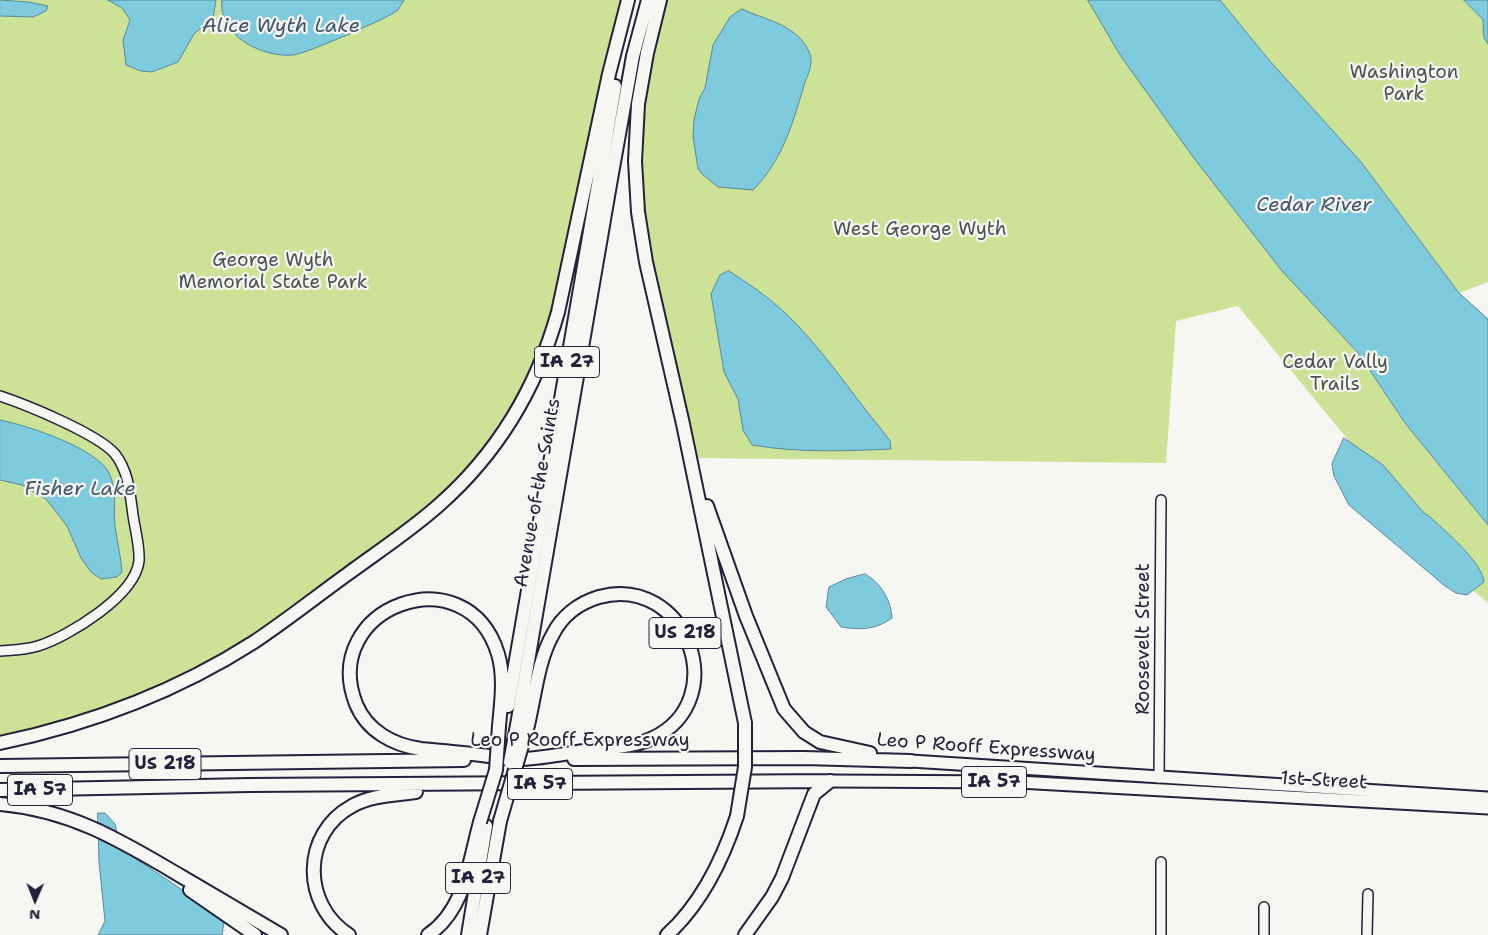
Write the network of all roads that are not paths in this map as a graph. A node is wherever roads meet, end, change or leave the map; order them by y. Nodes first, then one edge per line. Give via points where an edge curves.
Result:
1 (628, 0) edge
2 (633, 0) edge
3 (648, 0) edge
4 (660, 0) edge
5 (0, 396) edge
6 (683, 424) junction
7 (1161, 500) dead end
8 (0, 651) edge
9 (512, 725) junction
10 (0, 743) edge
11 (521, 759) junction
12 (911, 761) junction
13 (0, 766) edge
14 (830, 781) junction
15 (1158, 784) junction
16 (474, 786) junction
17 (0, 790) edge
18 (1488, 798) edge
19 (0, 804) edge
20 (1488, 808) edge
21 (484, 821) junction
22 (123, 842) junction
23 (1161, 862) dead end
24 (1368, 894) dead end
25 (1264, 907) dead end
26 (277, 933) edge
27 (255, 935) edge
28 (349, 935) edge
29 (428, 935) edge
30 (468, 935) edge
31 (480, 935) edge
32 (667, 935) edge
33 (746, 935) edge
34 (1162, 935) edge
35 (1264, 935) edge
36 (1368, 935) edge

1 - 10 highway via 548,348 526,397 484,458 439,506 253,643 186,681 132,705 80,724
2 - 9 highway, Avenue of the Saints / IA 27 via 620,58
3 - 9 highway, Avenue of the Saints / IA 27 via 635,48
4 - 6 highway via 638,104 636,188 646,262
5 - 8 street via 86,434 114,453 128,481 138,561 135,574 121,593 66,634 37,646
6 - 12 highway via 717,537 784,709 804,732 829,746
6 - 32 highway, bridge via 745,723 745,767 730,836 710,880
7 - 15 street, Roosevelt Street
9 - 11 highway via 499,656 486,629 470,613 448,602 418,599 382,612 356,644 351,664 353,696 362,715 384,737 406,747
9 - 11 highway, US 218 via 558,625 579,605 613,594 636,596 663,609 683,630 694,660 694,684 687,705 664,731 642,742
9 - 21 highway, Avenue of the Saints / IA 27, bridge via 496,770
9 - 31 highway, Avenue of the Saints / IA 27, bridge via 500,821
11 - 12 highway, Leo P Rooff Expressway / IA 57
11 - 13 highway, Leo P Rooff Expressway / US 218
12 - 15 main road, Leo P Rooff Expressway / IA 57
14 - 15 main road, Leo P Rooff Expressway / IA 57
14 - 16 highway, Leo P Rooff Expressway / IA 57
14 - 33 highway via 814,794 782,878
15 - 18 main road, 1st Street
15 - 20 main road, 1st Street
16 - 17 highway, Leo P Rooff Expressway / IA 57 via 249,785
16 - 28 highway via 372,798 353,805 331,822 317,846 313,881 325,913
19 - 22 highway via 71,818
21 - 29 highway via 458,901 446,919
21 - 30 highway, IA 27
22 - 26 highway
22 - 27 highway
23 - 34 street
24 - 36 street
25 - 35 street

